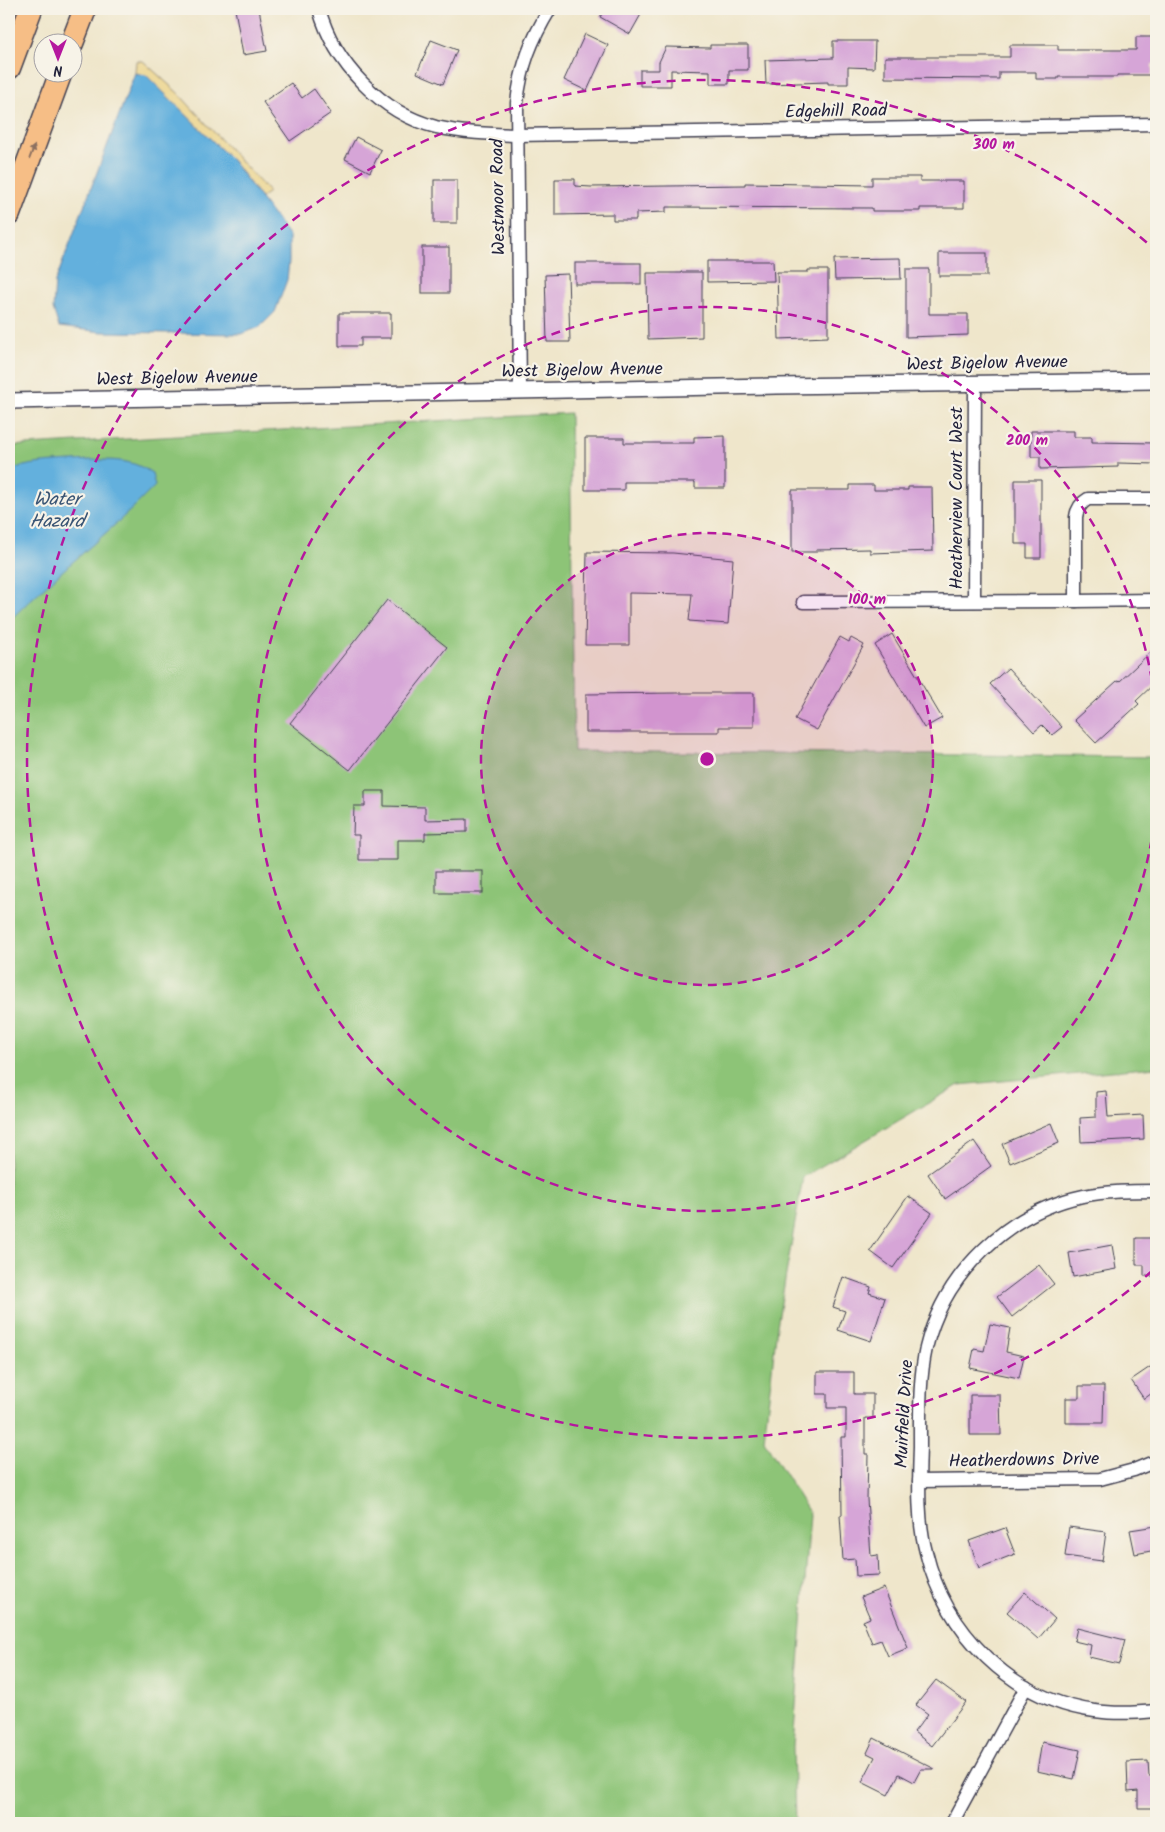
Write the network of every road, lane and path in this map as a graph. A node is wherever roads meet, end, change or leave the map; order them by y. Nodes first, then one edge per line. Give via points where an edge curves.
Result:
1 (31, 9) edge
2 (85, 9) edge
3 (319, 9) edge
4 (550, 9) edge
5 (76, 32) edge
6 (9, 68) edge
7 (58, 82) edge
8 (1156, 124) edge
9 (516, 135) junction
10 (9, 214) edge
11 (1156, 381) edge
12 (974, 383) junction
13 (520, 391) junction
14 (12, 401) edge
15 (1156, 499) edge
16 (974, 600) junction
17 (1156, 600) edge
18 (1076, 601) junction
19 (803, 602) dead end
20 (1156, 1191) edge
21 (1156, 1461) edge
22 (919, 1481) junction
23 (1026, 1687) junction
24 (1156, 1711) edge
25 (952, 1823) edge

1 - 6 highway
2 - 5 highway
3 - 9 street, Edgehill Road via 332,42 344,61 358,79 393,108 434,126 467,133
4 - 9 street, Westmoor Road via 532,41 522,69 516,103
10 -> 7 highway
8 - 9 street, Edgehill Road
9 - 13 street, Westmoor Road
11 - 12 street, West Bigelow Avenue
12 - 13 street, West Bigelow Avenue
12 - 16 street, Heatherview Court West
13 - 14 street, West Bigelow Avenue
15 - 18 street via 1088,499 1082,502 1076,517
16 - 18 street, Heatherview Court West
16 - 19 street
17 - 18 street, Heatherview Court West
20 - 22 street, Muirfield Drive via 1105,1192 1060,1202 1007,1230 967,1267 942,1305 926,1348 920,1393
21 - 22 street, Heatherdowns Drive via 1100,1479
22 - 23 street, Muirfield Drive via 921,1529 940,1595 951,1615 980,1651
23 - 24 street, Muirfield Drive via 1052,1699 1094,1711
23 - 25 street

